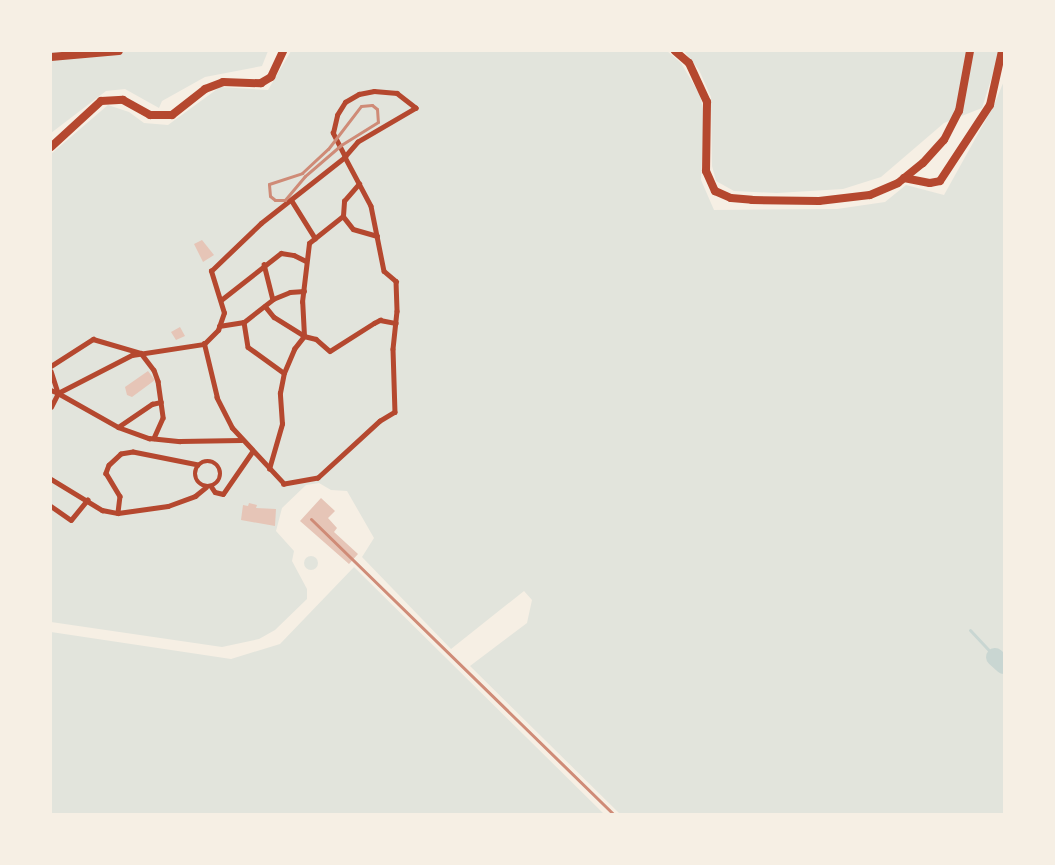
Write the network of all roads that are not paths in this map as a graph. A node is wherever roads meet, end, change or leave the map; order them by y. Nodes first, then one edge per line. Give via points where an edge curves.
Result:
1 (119, 51) edge
2 (282, 51) edge
3 (675, 51) edge
4 (970, 51) edge
5 (1002, 51) edge
6 (51, 57) edge
7 (51, 147) edge
8 (345, 158) junction
9 (904, 178) junction
10 (359, 184) junction
11 (292, 202) junction
12 (344, 216) junction
13 (377, 236) junction
14 (315, 238) junction
15 (306, 262) junction
16 (264, 264) junction
17 (304, 291) junction
18 (273, 299) junction
19 (220, 300) junction
20 (265, 306) junction
21 (244, 322) junction
22 (396, 323) junction
23 (219, 326) junction
24 (304, 336) junction
25 (204, 344) junction
26 (141, 353) junction
27 (51, 366) edge
28 (51, 371) edge
29 (284, 373) junction
30 (51, 390) edge
31 (58, 393) junction
32 (161, 402) junction
33 (51, 407) edge
34 (118, 426) junction
35 (154, 438) junction
36 (241, 440) junction
37 (252, 452) junction
38 (198, 465) junction
39 (269, 470) junction
40 (51, 479) edge
41 (209, 486) junction
42 (87, 500) junction
43 (51, 506) edge
44 (118, 513) junction

1 - 6 street
2 - 7 street via 271,77 261,83 223,82 205,88 172,115 150,115 123,100 101,101
3 - 9 street via 689,63 707,102 706,170 710,184 722,195 752,200 846,199 870,195
4 - 9 street via 959,111 944,140
5 - 9 street via 990,105 940,181 930,183
8 - 8 street via 358,142 416,108 397,93 359,94 345,102 337,115 333,133
8 - 10 street
8 - 11 street
10 - 12 street via 344,201
10 - 13 street via 371,206
11 - 14 street
11 - 19 street via 262,223 211,271
12 - 13 street via 353,229
12 - 14 street
13 - 22 street via 384,271 396,281
14 - 15 street via 309,244
15 - 16 street via 294,255 281,253
15 - 17 street
16 - 18 street
16 - 19 street
17 - 18 street via 290,292
17 - 24 street
18 - 20 street
19 - 23 street via 224,313
20 - 21 street
20 - 24 street via 274,317
21 - 23 street
21 - 29 street via 248,347
22 - 24 street via 380,320 330,351 316,339
22 - 39 street via 393,349 395,412 380,421 318,478 284,484
23 - 25 street
24 - 29 street via 294,348
25 - 26 street
25 - 36 street via 217,398
26 - 27 street via 94,339
26 - 31 street via 113,363
26 - 32 street via 154,370
28 - 31 street
29 - 39 street via 280,393 282,424
30 - 31 street
31 - 33 street
31 - 34 street
32 - 34 street via 152,404
32 - 35 street via 161,427
34 - 35 street
35 - 36 street
36 - 37 street
37 - 39 street
37 - 41 street via 223,494
38 - 41 street via 195,477
38 - 41 street via 205,461 218,464 221,477
38 - 44 street via 164,456 148,457 133,452 121,454 109,465 106,473 120,496
40 - 42 street
41 - 44 street via 195,496 168,506
42 - 43 street via 71,520
42 - 44 street via 102,510

